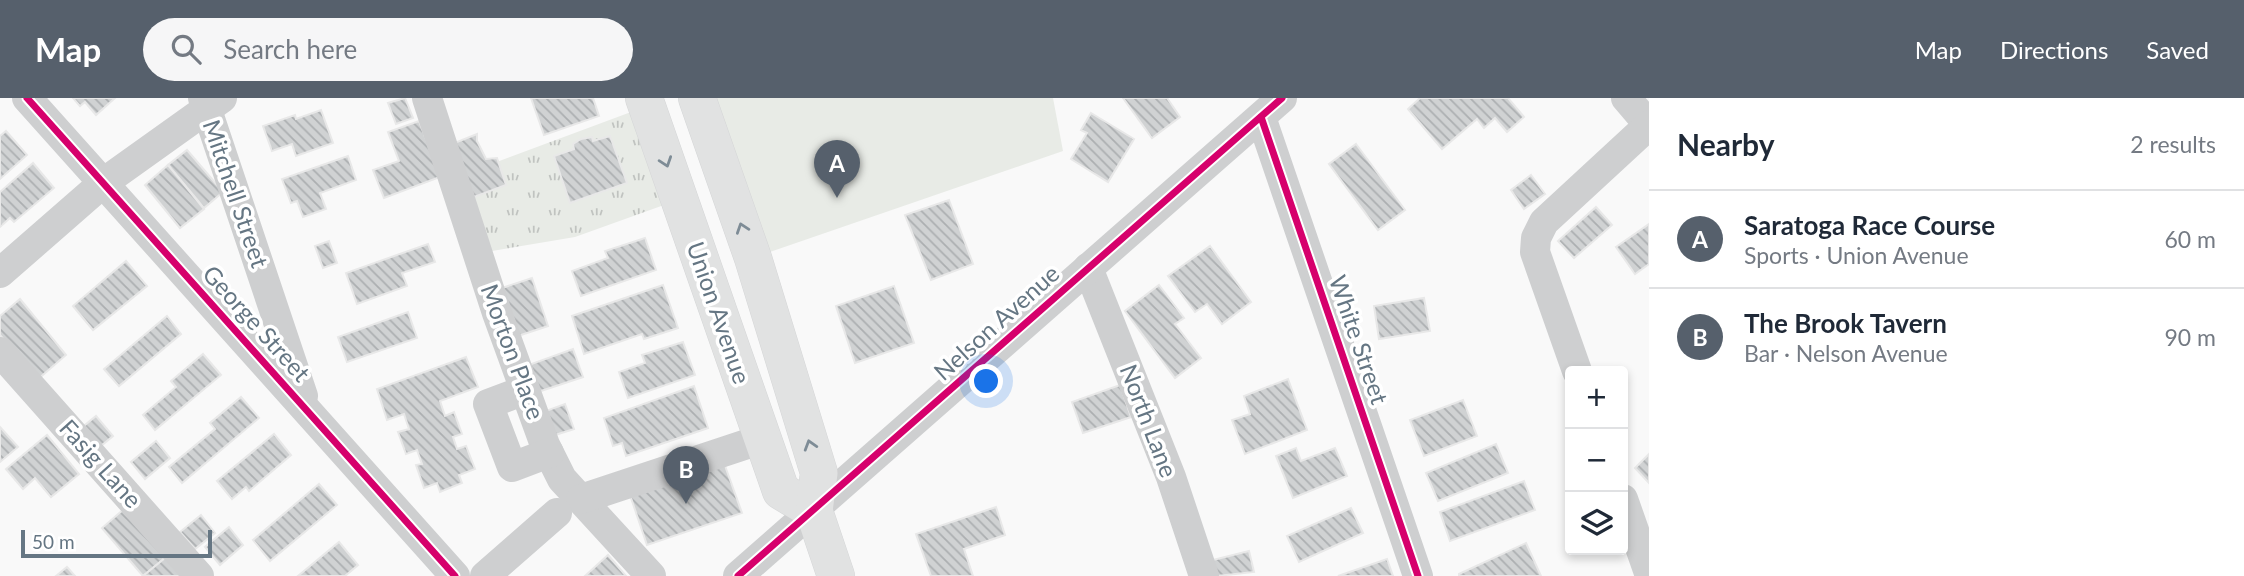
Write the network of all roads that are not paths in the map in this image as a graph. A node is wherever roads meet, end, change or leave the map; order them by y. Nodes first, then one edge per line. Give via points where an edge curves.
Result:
1 (27, 98) edge
2 (427, 98) edge
3 (644, 98) edge
4 (697, 98) edge
5 (1626, 98) edge
6 (210, 101) edge
7 (1271, 107) edge
8 (1649, 125) edge
9 (103, 183) junction
10 (1087, 268) junction
11 (0, 273) edge
12 (0, 352) edge
13 (1575, 366) edge
14 (525, 390) junction
15 (307, 409) junction
16 (762, 439) junction
17 (549, 453) junction
18 (569, 506) junction
19 (814, 512) junction
20 (1628, 513) edge
21 (1649, 573) edge
22 (199, 576) edge
23 (455, 576) edge
24 (485, 576) edge
25 (650, 576) edge
26 (738, 576) edge
27 (836, 576) edge
28 (1204, 576) edge
29 (1418, 576) edge

1 - 9 street, George Street
2 - 14 street, Morton Place
3 -> 16 main road, Union Avenue
19 -> 4 main road, Union Avenue via 819,473 753,258
5 - 8 street
6 - 9 street
6 - 15 street, Mitchell Street
7 - 10 street, Nelson Avenue
7 - 29 street, White Street
8 - 13 street via 1544,222 1536,238 1535,252
9 - 11 street
9 - 15 street, George Street
10 - 19 street, Nelson Avenue
10 - 28 street, North Lane via 1171,477
12 - 22 street, Fasig Lane
14 - 17 street, Morton Place
14 - 17 street via 488,404 512,467
15 - 23 street, George Street
16 - 18 street
16 - 19 main road, Union Avenue via 780,491
17 - 18 street, Morton Place
18 - 24 street
18 - 25 street, Morton Place
19 - 26 street, Nelson Avenue
19 - 27 main road, Union Avenue
20 - 21 street

